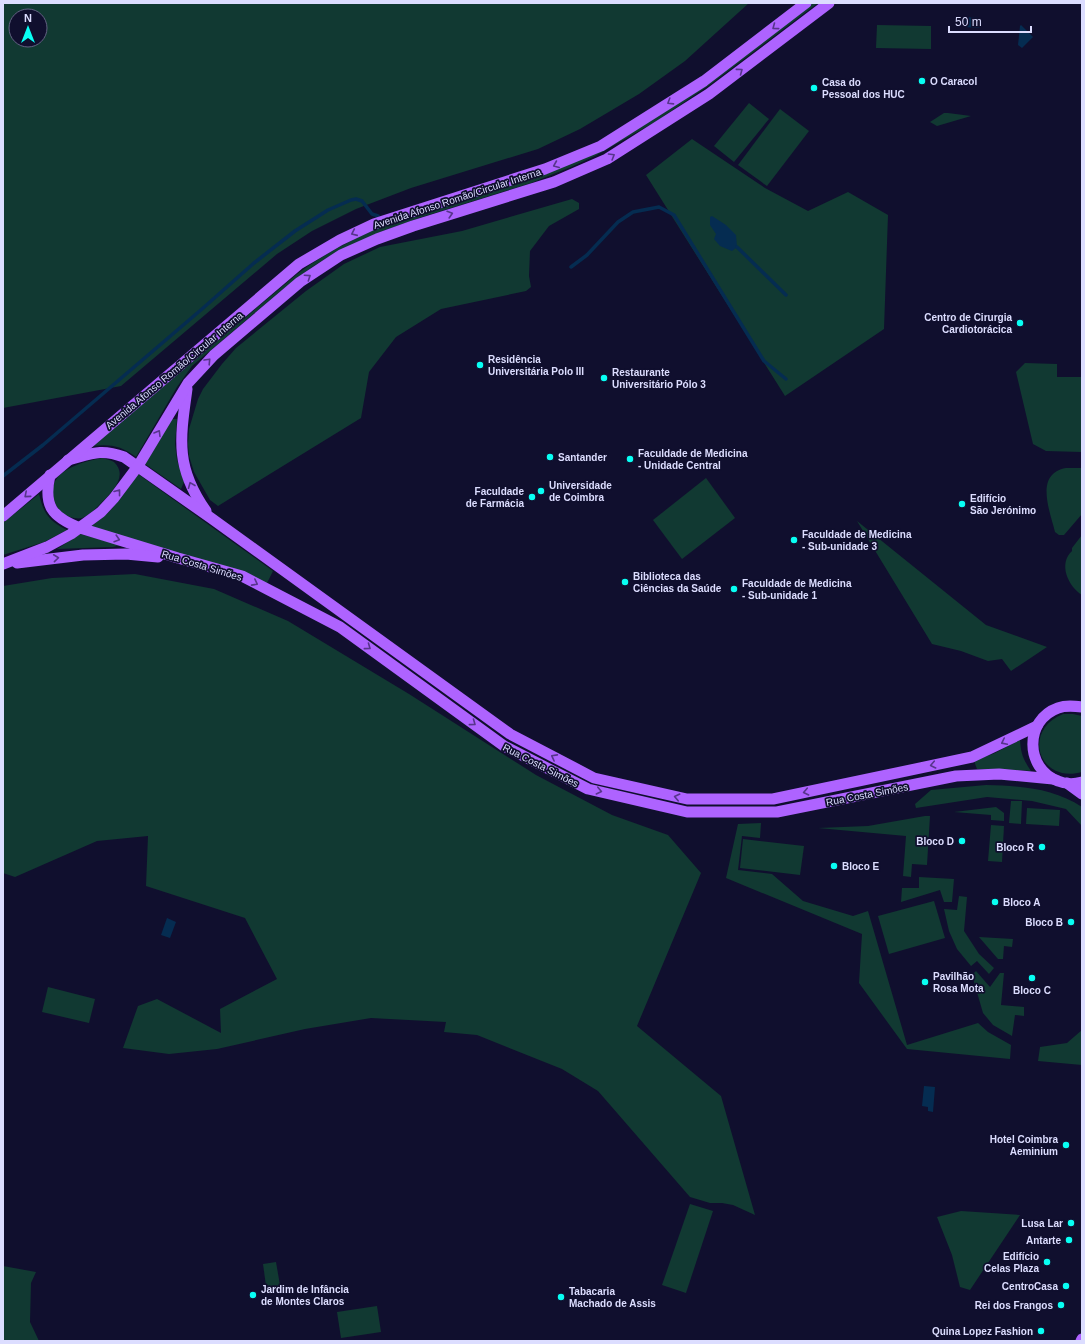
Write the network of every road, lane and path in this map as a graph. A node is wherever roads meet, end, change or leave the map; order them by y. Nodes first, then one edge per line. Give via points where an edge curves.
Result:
1 (806, 3) edge
2 (829, 3) edge
3 (188, 383) junction
4 (68, 460) junction
5 (138, 466) junction
6 (50, 475) junction
7 (3, 516) edge
8 (212, 518) junction
9 (80, 528) junction
10 (178, 558) junction
11 (3, 564) edge
12 (1082, 707) edge
13 (1037, 726) junction
14 (1053, 779) junction
15 (1082, 782) edge
16 (1067, 783) junction
17 (1082, 794) edge

1 -> 4 main road, Avenida Afonso Romão/Circular Interna via 704,81 601,146 545,170 374,224 299,264
3 -> 2 main road, Avenida Afonso Romão/Circular Interna via 214,355 300,282 341,255 413,226 554,182 607,159 709,94
5 -> 3 main road, Avenida Afonso Romão/Circular Interna
8 -> 3 main road via 194,493 182,458 182,428
4 - 5 main road, Rua Costa Simões via 96,452 109,452 124,457
4 - 6 main road, Avenida Afonso Romão/Circular Interna
5 - 8 main road, Rua Costa Simões
9 -> 5 main road, Avenida Afonso Romão/Circular Interna via 101,512
6 -> 7 main road, Avenida Afonso Romão/Circular Interna
6 - 9 main road, Rua Costa Simões via 48,498 57,517
13 -> 8 main road, Rua Costa Simões via 972,757 773,799 686,799 594,778 510,734
9 -> 10 main road, Rua Costa Simões
9 - 11 main road, Avenida Afonso Romão/Circular Interna via 47,547
11 -> 10 main road via 83,555 126,554
10 -> 14 main road, Rua Costa Simões via 242,576 340,627 504,746 588,789 686,812 764,813 956,776 999,774
12 - 13 main road via 1058,708 1046,715
13 - 14 main road via 1032,750 1043,772
14 - 16 main road, Rua Costa Simões
15 - 16 main road
16 - 17 main road

